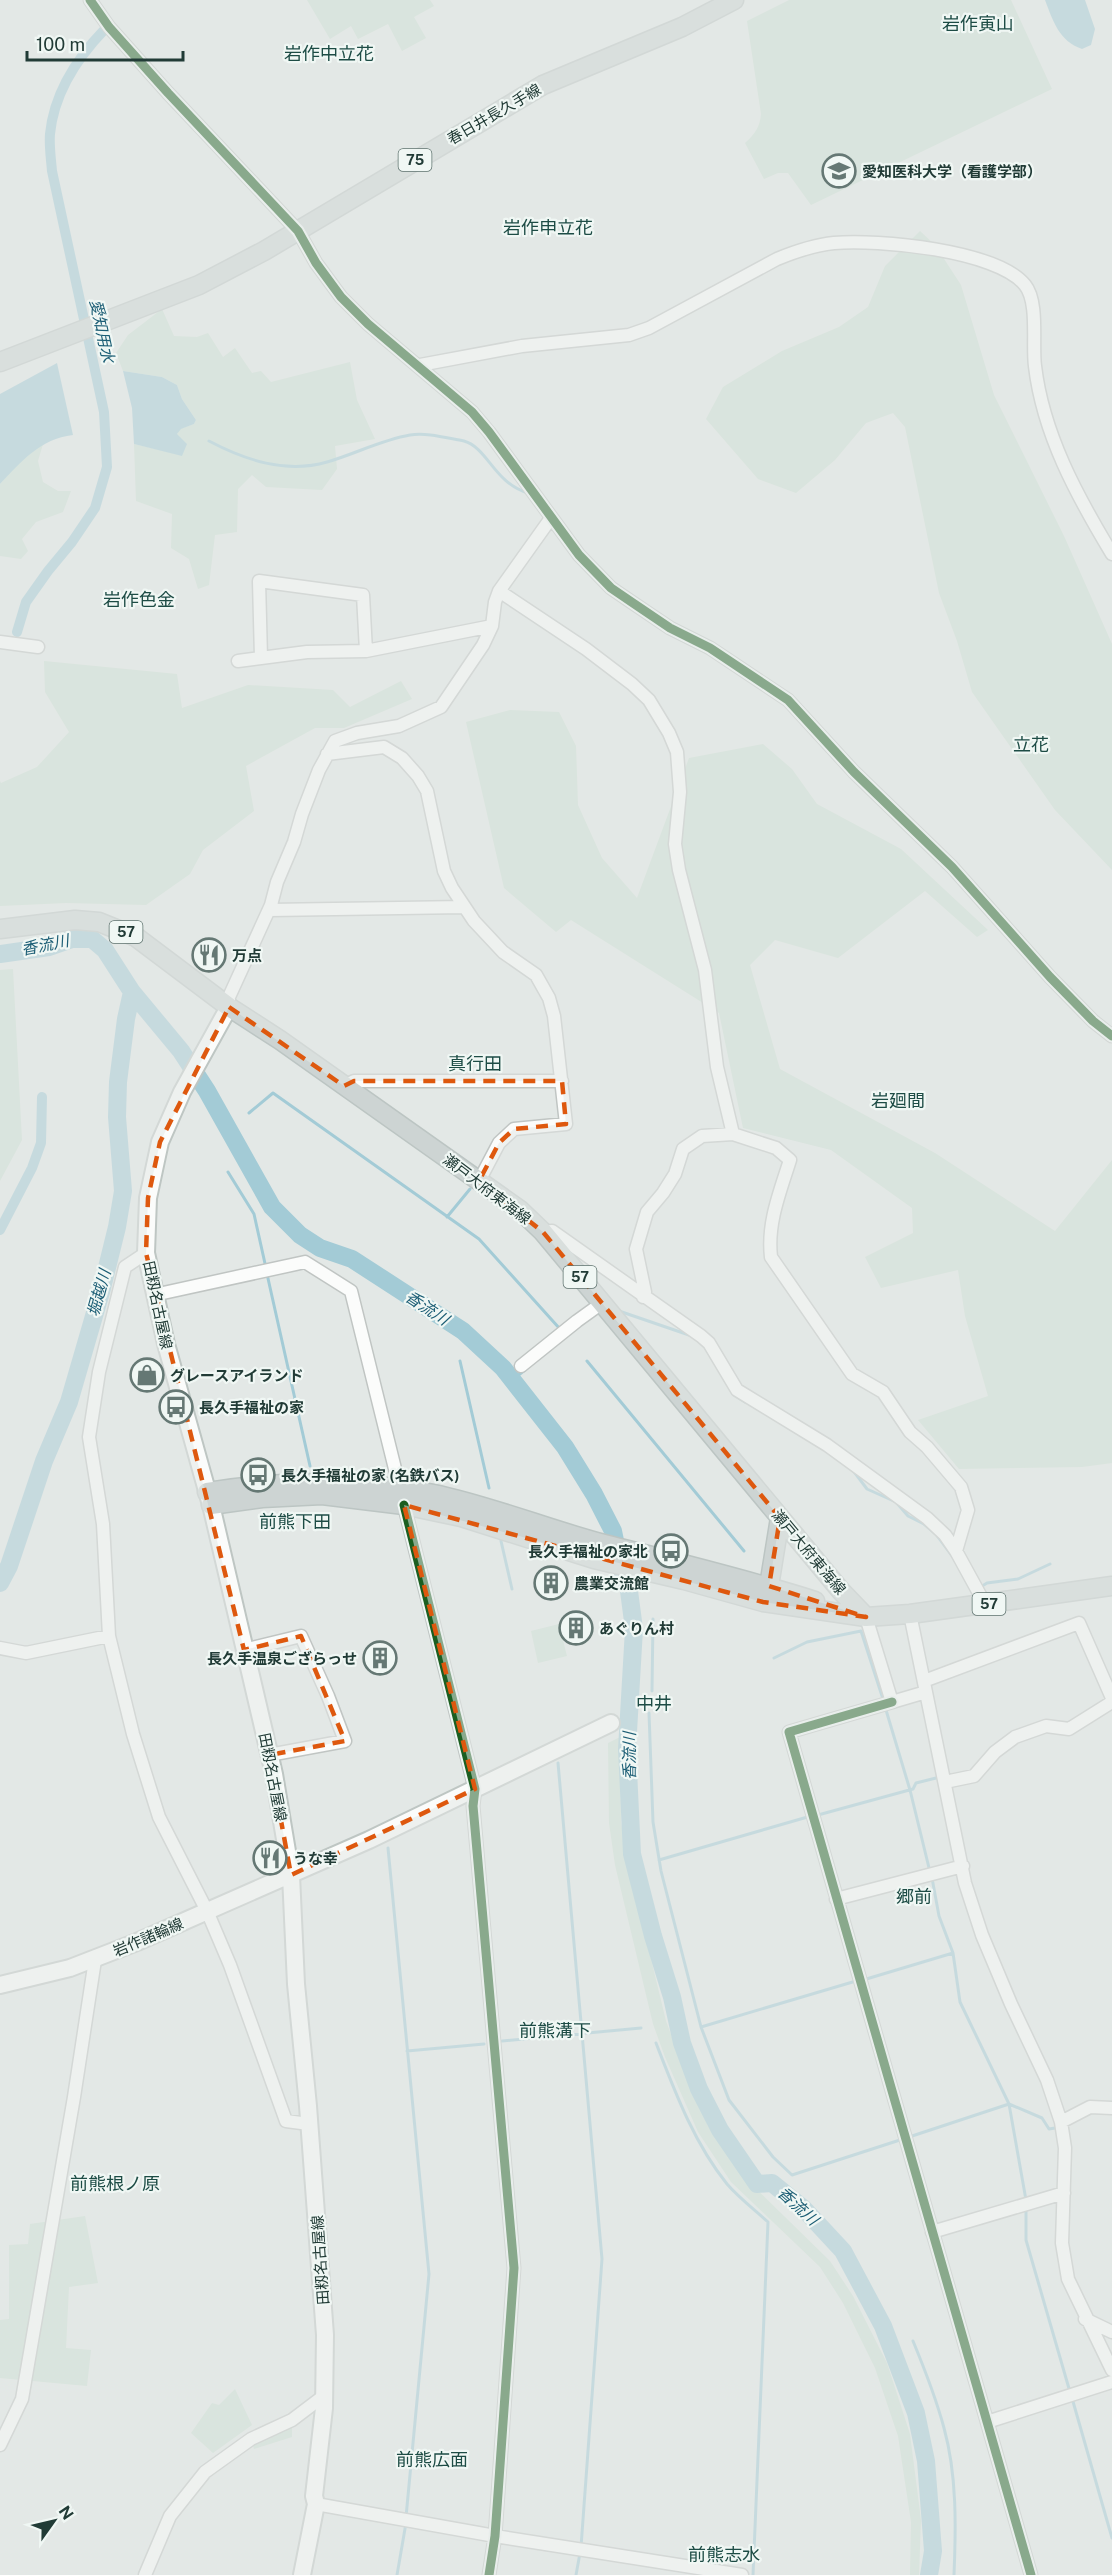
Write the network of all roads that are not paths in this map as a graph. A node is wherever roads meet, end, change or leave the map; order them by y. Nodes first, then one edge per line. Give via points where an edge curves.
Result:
1 (90, 0) edge
2 (734, 0) edge
3 (298, 231) junction
4 (0, 362) edge
5 (420, 365) junction
6 (552, 518) junction
7 (1112, 554) edge
8 (499, 591) junction
9 (492, 626) junction
10 (0, 642) edge
11 (38, 647) dead end
12 (366, 651) junction
13 (261, 658) junction
14 (238, 661) dead end
15 (327, 754) junction
16 (464, 908) junction
17 (270, 910) junction
18 (0, 929) edge
19 (229, 1008) junction
20 (1112, 1036) edge
21 (562, 1081) junction
22 (344, 1086) junction
23 (733, 1134) junction
24 (479, 1181) junction
25 (543, 1233) junction
26 (146, 1253) junction
27 (154, 1295) junction
28 (643, 1296) junction
29 (602, 1303) junction
30 (521, 1366) dead end
31 (402, 1497) junction
32 (209, 1499) junction
33 (780, 1518) junction
34 (956, 1551) junction
35 (639, 1561) junction
36 (769, 1586) junction
37 (1112, 1586) edge
38 (985, 1604) junction
39 (910, 1614) junction
40 (866, 1617) junction
41 (109, 1636) junction
42 (0, 1648) edge
43 (244, 1650) junction
44 (925, 1686) junction
45 (1112, 1700) edge
46 (892, 1702) junction
47 (610, 1724) dead end
48 (269, 1755) junction
49 (945, 1782) junction
50 (475, 1789) junction
51 (963, 1866) junction
52 (291, 1875) junction
53 (836, 1899) junction
54 (207, 1911) junction
55 (95, 1960) junction
56 (0, 1985) edge
57 (1112, 2108) edge
58 (1061, 2122) junction
59 (309, 2124) junction
60 (1064, 2193) junction
61 (932, 2232) junction
62 (1085, 2319) junction
63 (1112, 2332) edge
64 (1112, 2370) edge
65 (1112, 2382) edge
66 (325, 2395) junction
67 (987, 2422) junction
68 (0, 2445) edge
69 (316, 2504) junction
70 (495, 2535) junction
71 (665, 2569) edge
72 (145, 2575) edge
73 (302, 2575) edge
74 (489, 2575) edge
75 (742, 2575) edge
76 (1031, 2575) edge

1 - 3 street via 168,93
2 - 3 main road, 春日井長久手線 / 75 via 682,27 543,85
3 - 4 main road, 春日井長久手線 / 75 via 199,285
3 - 5 street via 341,297
5 - 6 street via 472,412
5 - 7 street via 522,346 629,336 777,259 831,243 894,244 947,252 1010,272 1026,286 1031,298 1034,364 1050,433 1066,472
6 - 8 street
6 - 20 street via 579,555 611,588 788,700 854,772 952,867 1050,977
8 - 9 street
8 - 23 street via 632,684 649,700 669,734 676,752 680,792 675,844 705,970 717,1067
9 - 12 street
9 - 15 street via 441,707 399,726 335,741
10 - 11 street
12 - 13 street
12 - 13 street via 363,595 260,581
13 - 14 street
15 - 16 street via 384,747 402,758 427,791 444,871
15 - 17 street via 277,882
16 - 17 street
16 - 21 street via 503,952 536,975 554,1016
17 - 19 street via 229,997
18 - 19 main road, 瀬戸大府東海線 / 57 via 75,920 118,928 153,948
19 - 22 main road, 瀬戸大府東海線 / 57
19 - 26 main road, 田籾名古屋線 via 182,1092 160,1143 146,1222
21 - 22 street via 354,1081
21 - 24 street via 566,1124 514,1129 499,1143
22 - 24 main road, 瀬戸大府東海線 / 57
23 - 28 street via 702,1136 683,1149 675,1174 647,1212 636,1249
23 - 34 street via 776,1148 790,1160 769,1237 771,1257 852,1374 883,1392 910,1432 961,1488 968,1510
24 - 25 main road, 瀬戸大府東海線 / 57 via 520,1210
25 - 28 street via 552,1231
25 - 29 main road, 瀬戸大府東海線 / 57
26 - 27 main road, 田籾名古屋線
26 - 41 street via 125,1267 99,1372 89,1437 103,1524
27 - 31 street via 306,1262 351,1291
27 - 32 main road, 田籾名古屋線
28 - 34 street via 709,1343 737,1390 827,1445 927,1518
29 - 30 street
29 - 33 main road, 瀬戸大府東海線 / 57
31 - 32 main road, 瀬戸大府東海線 / 57
31 - 35 main road, 瀬戸大府東海線 / 57 via 610,1562
31 - 35 main road, 瀬戸大府東海線 / 57 via 435,1494 602,1543
31 - 50 street
32 - 43 main road, 田籾名古屋線
33 - 36 main road
33 - 40 main road, 瀬戸大府東海線 / 57
34 - 38 street
35 - 36 main road, 瀬戸大府東海線 / 57
35 - 40 main road, 瀬戸大府東海線 / 57 via 763,1602
36 - 40 main road, 瀬戸大府東海線 / 57
37 - 38 main road, 瀬戸大府東海線 / 57
38 - 39 main road, 瀬戸大府東海線 / 57
39 - 40 main road, 瀬戸大府東海線 / 57
39 - 44 street
40 - 46 street
41 - 42 street via 26,1653
41 - 54 street via 159,1817
43 - 48 main road, 田籾名古屋線
43 - 48 street via 301,1636 345,1741
44 - 45 street via 1079,1623
44 - 46 street
44 - 49 street
45 - 49 street via 1069,1730 1046,1726 1015,1737 974,1776
46 - 53 street via 789,1732
47 - 50 main road, 岩作諸輪線
48 - 52 main road, 田籾名古屋線
49 - 51 street
50 - 52 main road, 岩作諸輪線
50 - 70 street via 473,1806 514,2268
51 - 53 street
51 - 58 street via 982,1935 1047,2080
52 - 54 main road, 岩作諸輪線
52 - 59 main road, 田籾名古屋線
53 - 61 street
54 - 55 main road, 岩作諸輪線
54 - 59 street via 285,2121
55 - 56 main road, 岩作諸輪線
55 - 68 street via 22,2400
57 - 58 street via 1090,2106
58 - 60 street
59 - 66 main road, 田籾名古屋線 via 325,2335
60 - 61 street
60 - 62 street via 1062,2243 1068,2279
61 - 67 street
62 - 63 street
62 - 64 street
65 - 67 street
66 - 69 main road, 田籾名古屋線
66 - 72 street via 292,2420 251,2439 205,2472 170,2516
67 - 76 street
69 - 70 street
69 - 73 main road, 田籾名古屋線
70 - 71 street
70 - 74 street
71 - 75 street

